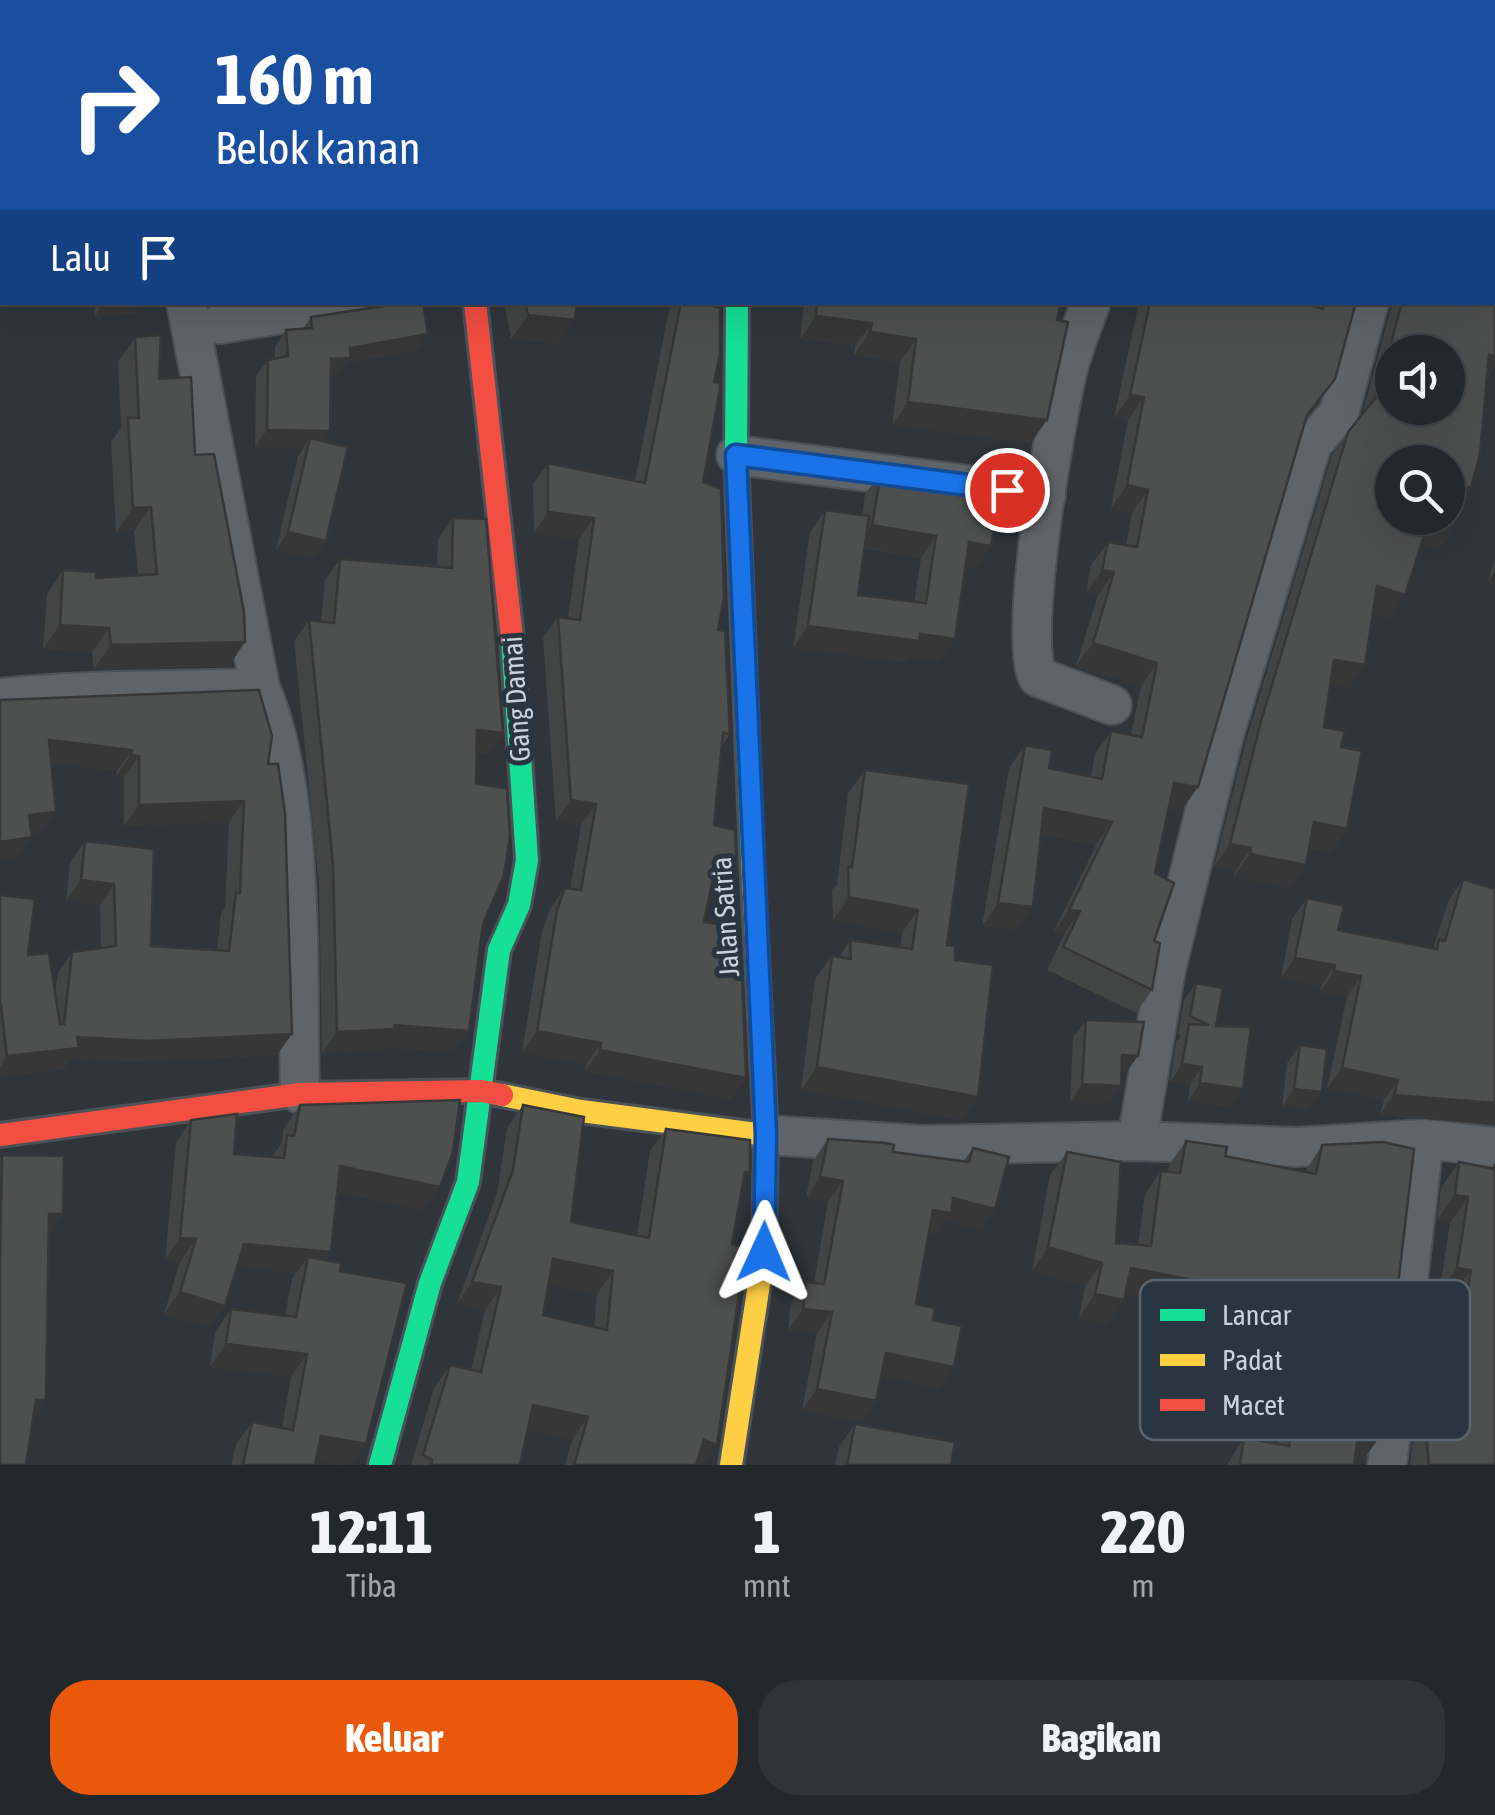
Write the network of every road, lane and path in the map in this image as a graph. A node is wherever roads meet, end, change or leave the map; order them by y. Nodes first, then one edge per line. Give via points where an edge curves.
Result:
1 (187, 305) edge
2 (336, 305) edge
3 (475, 305) edge
4 (1090, 305) edge
5 (1368, 305) edge
6 (726, 308) edge
7 (220, 324) dead end
8 (736, 455) junction
9 (1046, 495) junction
10 (260, 688) junction
11 (0, 698) edge
12 (1112, 705) dead end
13 (482, 1091) junction
14 (300, 1094) junction
15 (0, 1135) edge
16 (766, 1135) junction
17 (1424, 1138) junction
18 (1137, 1140) junction
19 (1495, 1148) edge
20 (1408, 1280) edge
21 (1390, 1440) edge
22 (380, 1465) edge
23 (730, 1465) edge
24 (1387, 1465) edge

1 - 10 street
2 - 7 street
3 - 13 street, Gang Damai via 510,592 527,829 518,905 499,950
4 - 9 street via 1068,366
5 - 18 street via 1339,414 1312,444 1239,682 1166,969
6 - 8 street, Jalan Satria
8 - 9 street
8 - 16 street, Jalan Satria
9 - 12 street via 1032,666 1038,677
10 - 11 street via 88,688
10 - 14 street via 288,800
13 - 14 street
13 - 16 street
13 - 22 street, Gang Damai via 468,1182 430,1283
14 - 15 street
16 - 18 street via 924,1146
16 - 23 street, Jalan Satria via 764,1252
17 - 18 street via 1298,1147
17 - 19 street
17 - 20 street
21 - 24 street

